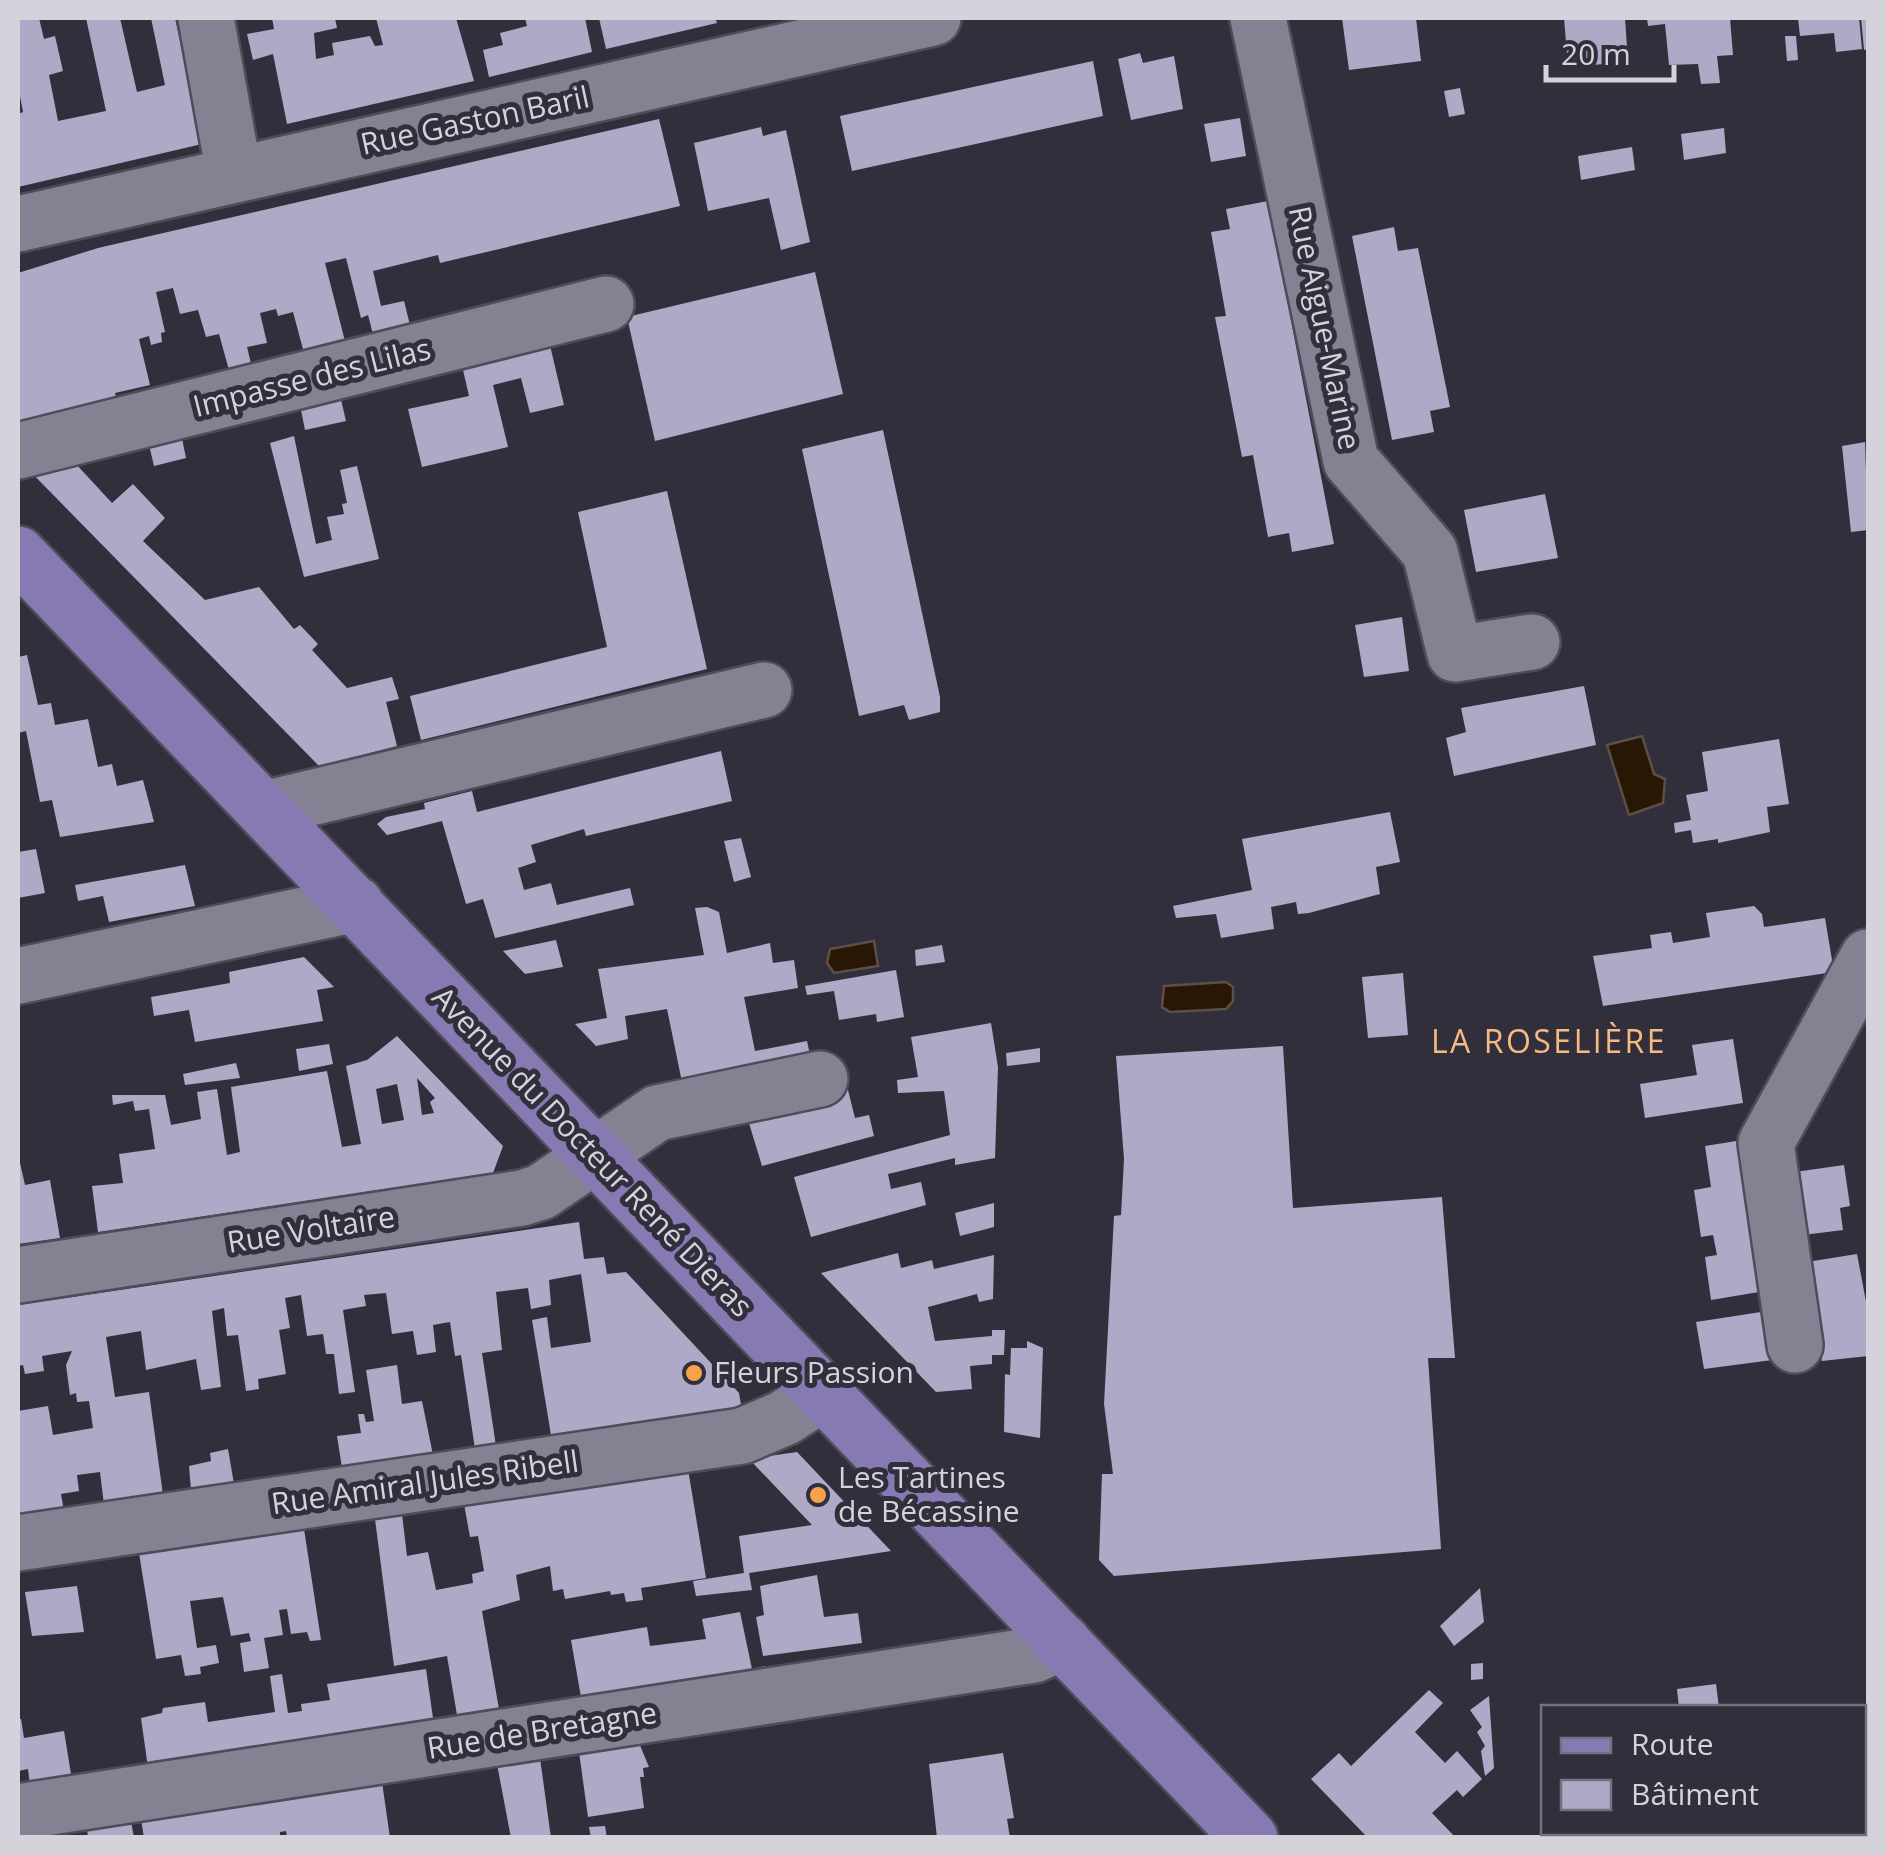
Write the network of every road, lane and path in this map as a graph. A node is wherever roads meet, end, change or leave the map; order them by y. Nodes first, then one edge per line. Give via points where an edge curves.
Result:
1 (206, 18) edge
2 (934, 18) edge
3 (1258, 18) edge
4 (746, 38) edge
5 (234, 173) junction
6 (18, 224) edge
7 (606, 304) dead end
8 (18, 452) edge
9 (18, 554) edge
10 (1532, 642) dead end
11 (764, 690) dead end
12 (264, 809) junction
13 (356, 904) junction
14 (1868, 957) edge
15 (18, 976) edge
16 (820, 1078) dead end
17 (592, 1154) junction
18 (18, 1275) edge
19 (1795, 1344) dead end
20 (822, 1392) junction
21 (18, 1544) edge
22 (1064, 1642) junction
23 (18, 1812) edge
24 (1250, 1838) edge

1 - 5 street
2 - 4 street, Rue Gaston Baril
3 - 10 street, Rue Aigue-Marine via 1352,461 1430,552 1456,654
4 - 5 street, Rue Gaston Baril
5 - 6 street, Rue Gaston Baril
7 - 8 street, Impasse des Lilas
9 - 12 main road, Avenue du Docteur René Dieras
11 - 12 street
12 - 13 main road, Avenue du Docteur René Dieras
13 - 15 street
13 - 17 main road, Avenue du Docteur René Dieras
14 - 19 street via 1766,1143
16 - 17 street, Rue Voltaire via 657,1113
17 - 18 street, Rue Voltaire via 541,1192 522,1198
17 - 20 main road, Avenue du Docteur René Dieras
20 - 21 street, Rue Amiral Jules Ribell via 742,1436
20 - 22 main road, Avenue du Docteur René Dieras
22 - 23 street, Rue de Bretagne via 1034,1655
22 - 24 main road, Avenue du Docteur René Dieras

